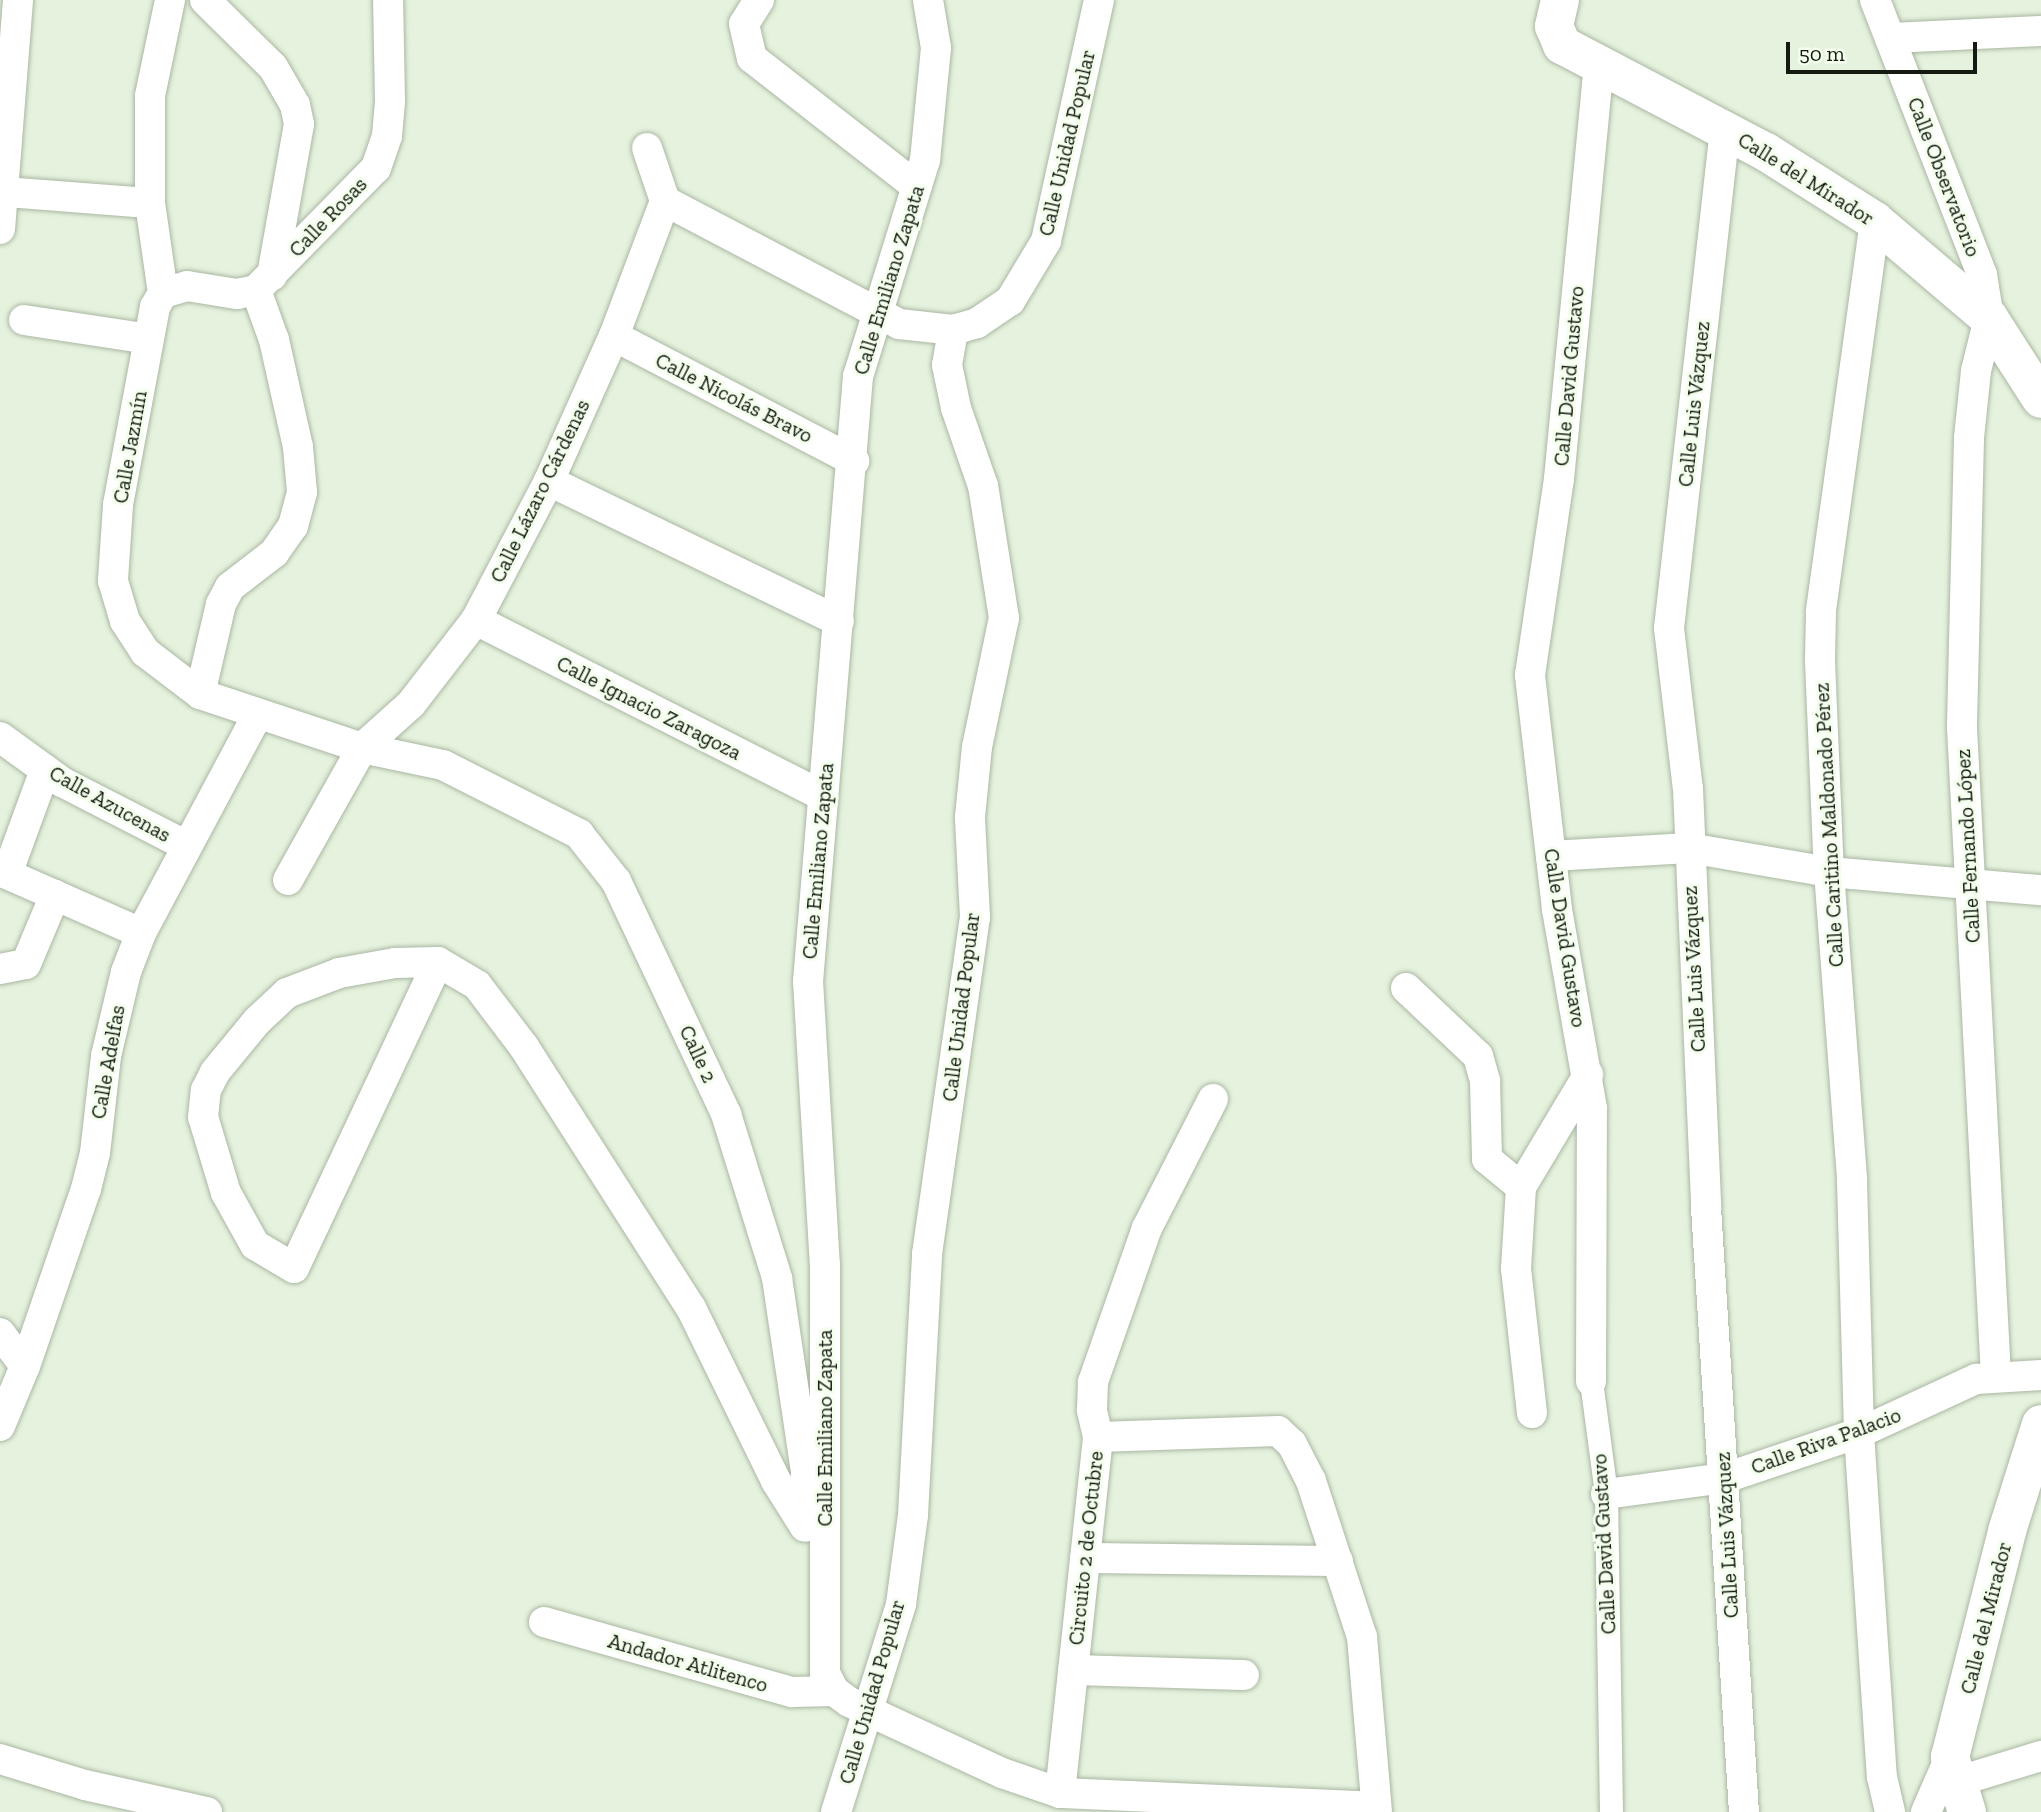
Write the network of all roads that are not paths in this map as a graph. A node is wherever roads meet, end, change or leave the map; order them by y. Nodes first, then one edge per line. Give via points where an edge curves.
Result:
1 (18, 0) edge
2 (170, 0) edge
3 (205, 0) edge
4 (388, 0) edge
5 (928, 0) edge
6 (1099, 0) edge
7 (1560, 0) edge
8 (1875, 0) edge
9 (751, 12) edge
10 (2041, 31) edge
11 (1890, 38) junction
12 (1599, 67) junction
13 (1725, 129) junction
14 (647, 148) dead end
15 (917, 187) junction
16 (6, 192) junction
17 (665, 201) junction
18 (150, 203) junction
19 (1875, 221) junction
20 (0, 229) edge
21 (264, 283) junction
22 (163, 293) junction
23 (877, 314) junction
24 (1989, 318) junction
25 (24, 320) dead end
26 (953, 330) junction
27 (614, 336) junction
28 (149, 338) junction
29 (2041, 399) edge
30 (854, 461) junction
31 (549, 481) junction
32 (476, 620) junction
33 (839, 621) junction
34 (200, 694) junction
35 (258, 714) junction
36 (0, 737) edge
37 (362, 748) junction
38 (45, 770) junction
39 (823, 796) junction
40 (187, 846) junction
41 (1689, 848) junction
42 (1551, 856) junction
43 (1829, 872) junction
44 (3, 873) edge
45 (288, 880) dead end
46 (1967, 883) junction
47 (2041, 890) edge
48 (55, 895) junction
49 (141, 933) junction
50 (438, 962) junction
51 (9, 968) edge
52 (1406, 988) dead end
53 (1588, 1075) junction
54 (1213, 1099) dead end
55 (1521, 1187) junction
56 (0, 1333) edge
57 (25, 1366) junction
58 (2041, 1375) edge
59 (1996, 1376) junction
60 (1591, 1381) joint
61 (1532, 1413) dead end
62 (2041, 1424) edge
63 (0, 1426) edge
64 (1859, 1433) junction
65 (1098, 1437) junction
66 (1725, 1478) junction
67 (1606, 1494) junction
68 (804, 1525) junction
69 (825, 1556) junction
70 (1085, 1558) junction
71 (1338, 1561) junction
72 (544, 1622) dead end
73 (1073, 1670) junction
74 (1244, 1675) dead end
75 (834, 1691) junction
76 (870, 1712) junction
77 (2041, 1756) edge
78 (0, 1759) edge
79 (1959, 1783) edge
80 (1060, 1793) junction
81 (1102, 1805) edge
82 (1207, 1807) edge
83 (1376, 1810) edge
84 (207, 1812) edge
85 (836, 1812) edge
86 (1611, 1812) edge
87 (1744, 1812) edge
88 (1890, 1812) edge
89 (1926, 1812) edge

1 - 16 street
2 - 18 street, Calle Jazmín via 150,96
3 - 21 street via 273,67 295,105 299,124
4 - 21 street, Calle Rosas via 390,100 387,136 376,168
5 - 15 street, Calle Emiliano Zapata via 936,48 925,160
6 - 26 street, Calle Unidad Popular via 1046,241 1010,301 977,323
7 - 12 street, Calle del Mirador via 1554,26 1562,45
8 - 11 street, Calle Observatorio
9 - 15 street via 752,58
10 - 11 street
11 - 24 street, Calle Observatorio via 1983,275
12 - 13 street, Calle del Mirador
12 - 42 street, Calle David Gustavo via 1559,479 1530,675
13 - 19 street, Calle del Mirador
13 - 41 street, Calle Luis Vázquez via 1669,628 1688,789
14 - 17 street
15 - 23 street, Calle Emiliano Zapata
16 - 18 street
16 - 20 street
17 - 23 street
17 - 27 street, Calle Lázaro Cárdenas
18 - 22 street, Calle Jazmín
19 - 24 street, Calle del Mirador
19 - 43 street, Calle Caritino Maldonado Pérez via 1821,612
21 - 22 street via 237,294 187,286
21 - 34 street via 298,447 302,492 293,526 274,553 230,587 221,604
22 - 28 street, Calle Jazmín
23 - 26 street via 899,324
23 - 30 street, Calle Emiliano Zapata via 858,376
24 - 29 street, Calle del Mirador
24 - 46 street, Calle Fernando López via 1976,371 1969,438 1962,586
25 - 28 street
26 - 76 street, Calle Unidad Popular via 947,366 983,485 1004,618 977,747 970,817 975,917 927,1254 913,1516 901,1604
27 - 30 street, Calle Nicolás Bravo
27 - 31 street, Calle Lázaro Cárdenas
28 - 34 street, Calle Jazmín via 118,505 113,581 125,621 145,652
30 - 33 street, Calle Emiliano Zapata
31 - 32 street, Calle Lázaro Cárdenas
31 - 33 street
32 - 37 street, Calle Lázaro Cárdenas via 411,704
32 - 39 street, Calle Ignacio Zaragoza
33 - 39 street, Calle Emiliano Zapata
34 - 35 street, Calle Jazmín
35 - 37 street, Calle Jazmín
35 - 40 street, Calle Adelfas
36 - 38 street, Calle Azucenas
37 - 45 street, Calle Lázaro Cárdenas
37 - 68 street, Calle 2 via 443,765 507,794 579,834 616,881 726,1114 777,1278 806,1472
38 - 40 street, Calle Azucenas
38 - 44 street
39 - 69 street, Calle Emiliano Zapata via 808,981 825,1264
40 - 49 street, Calle Adelfas
41 - 42 street
41 - 43 street
41 - 66 street, Calle Luis Vázquez
42 - 53 street, Calle David Gustavo
43 - 46 street
43 - 64 street, Calle Caritino Maldonado Pérez via 1852,1181
44 - 48 street
46 - 47 street
46 - 59 street, Calle Fernando López via 1983,1080
48 - 49 street
48 - 51 street via 26,964
49 - 57 street, Calle Adelfas via 126,972 106,1056 95,1153 86,1189
50 - 50 street via 395,963 339,973 287,993 257,1021 205,1090 203,1117 226,1192 255,1245 294,1268
50 - 68 street via 477,985 524,1047 691,1308 776,1481
52 - 55 street via 1478,1055 1485,1080 1487,1158
53 - 55 street
53 - 60 street, Calle David Gustavo
54 - 65 street via 1147,1228 1118,1304 1093,1382 1092,1410
55 - 61 street via 1516,1269
56 - 57 street
57 - 63 street, Calle Adelfas
58 - 59 street, Calle Riva Palacio
59 - 64 street, Calle Riva Palacio via 1976,1378
60 - 67 street, Calle David Gustavo
62 - 79 street, Calle del Mirador via 2007,1531
64 - 66 street, Calle Riva Palacio
64 - 88 street, Calle Caritino Maldonado Pérez via 1882,1777
65 - 70 street, Circuito 2 de Octubre
65 - 71 street, Circuito 2 de Octubre via 1278,1431 1292,1444 1311,1481
66 - 67 street, Calle Riva Palacio
66 - 87 street, Calle Luis Vázquez
67 - 86 street, Calle David Gustavo
68 - 69 street
69 - 75 street, Calle Emiliano Zapata via 825,1673
70 - 71 street
70 - 73 street, Circuito 2 de Octubre
71 - 83 street, Circuito 2 de Octubre via 1362,1637
72 - 75 street, Andador Atlitenco via 792,1692
73 - 74 street
73 - 80 street, Circuito 2 de Octubre
75 - 76 street
76 - 80 street via 1002,1773
76 - 85 street, Calle Unidad Popular
77 - 79 street
78 - 84 street via 85,1785
79 - 89 street
80 - 81 street, Circuito 2 de Octubre
81 - 82 street, Circuito 2 de Octubre
82 - 83 street, Circuito 2 de Octubre

